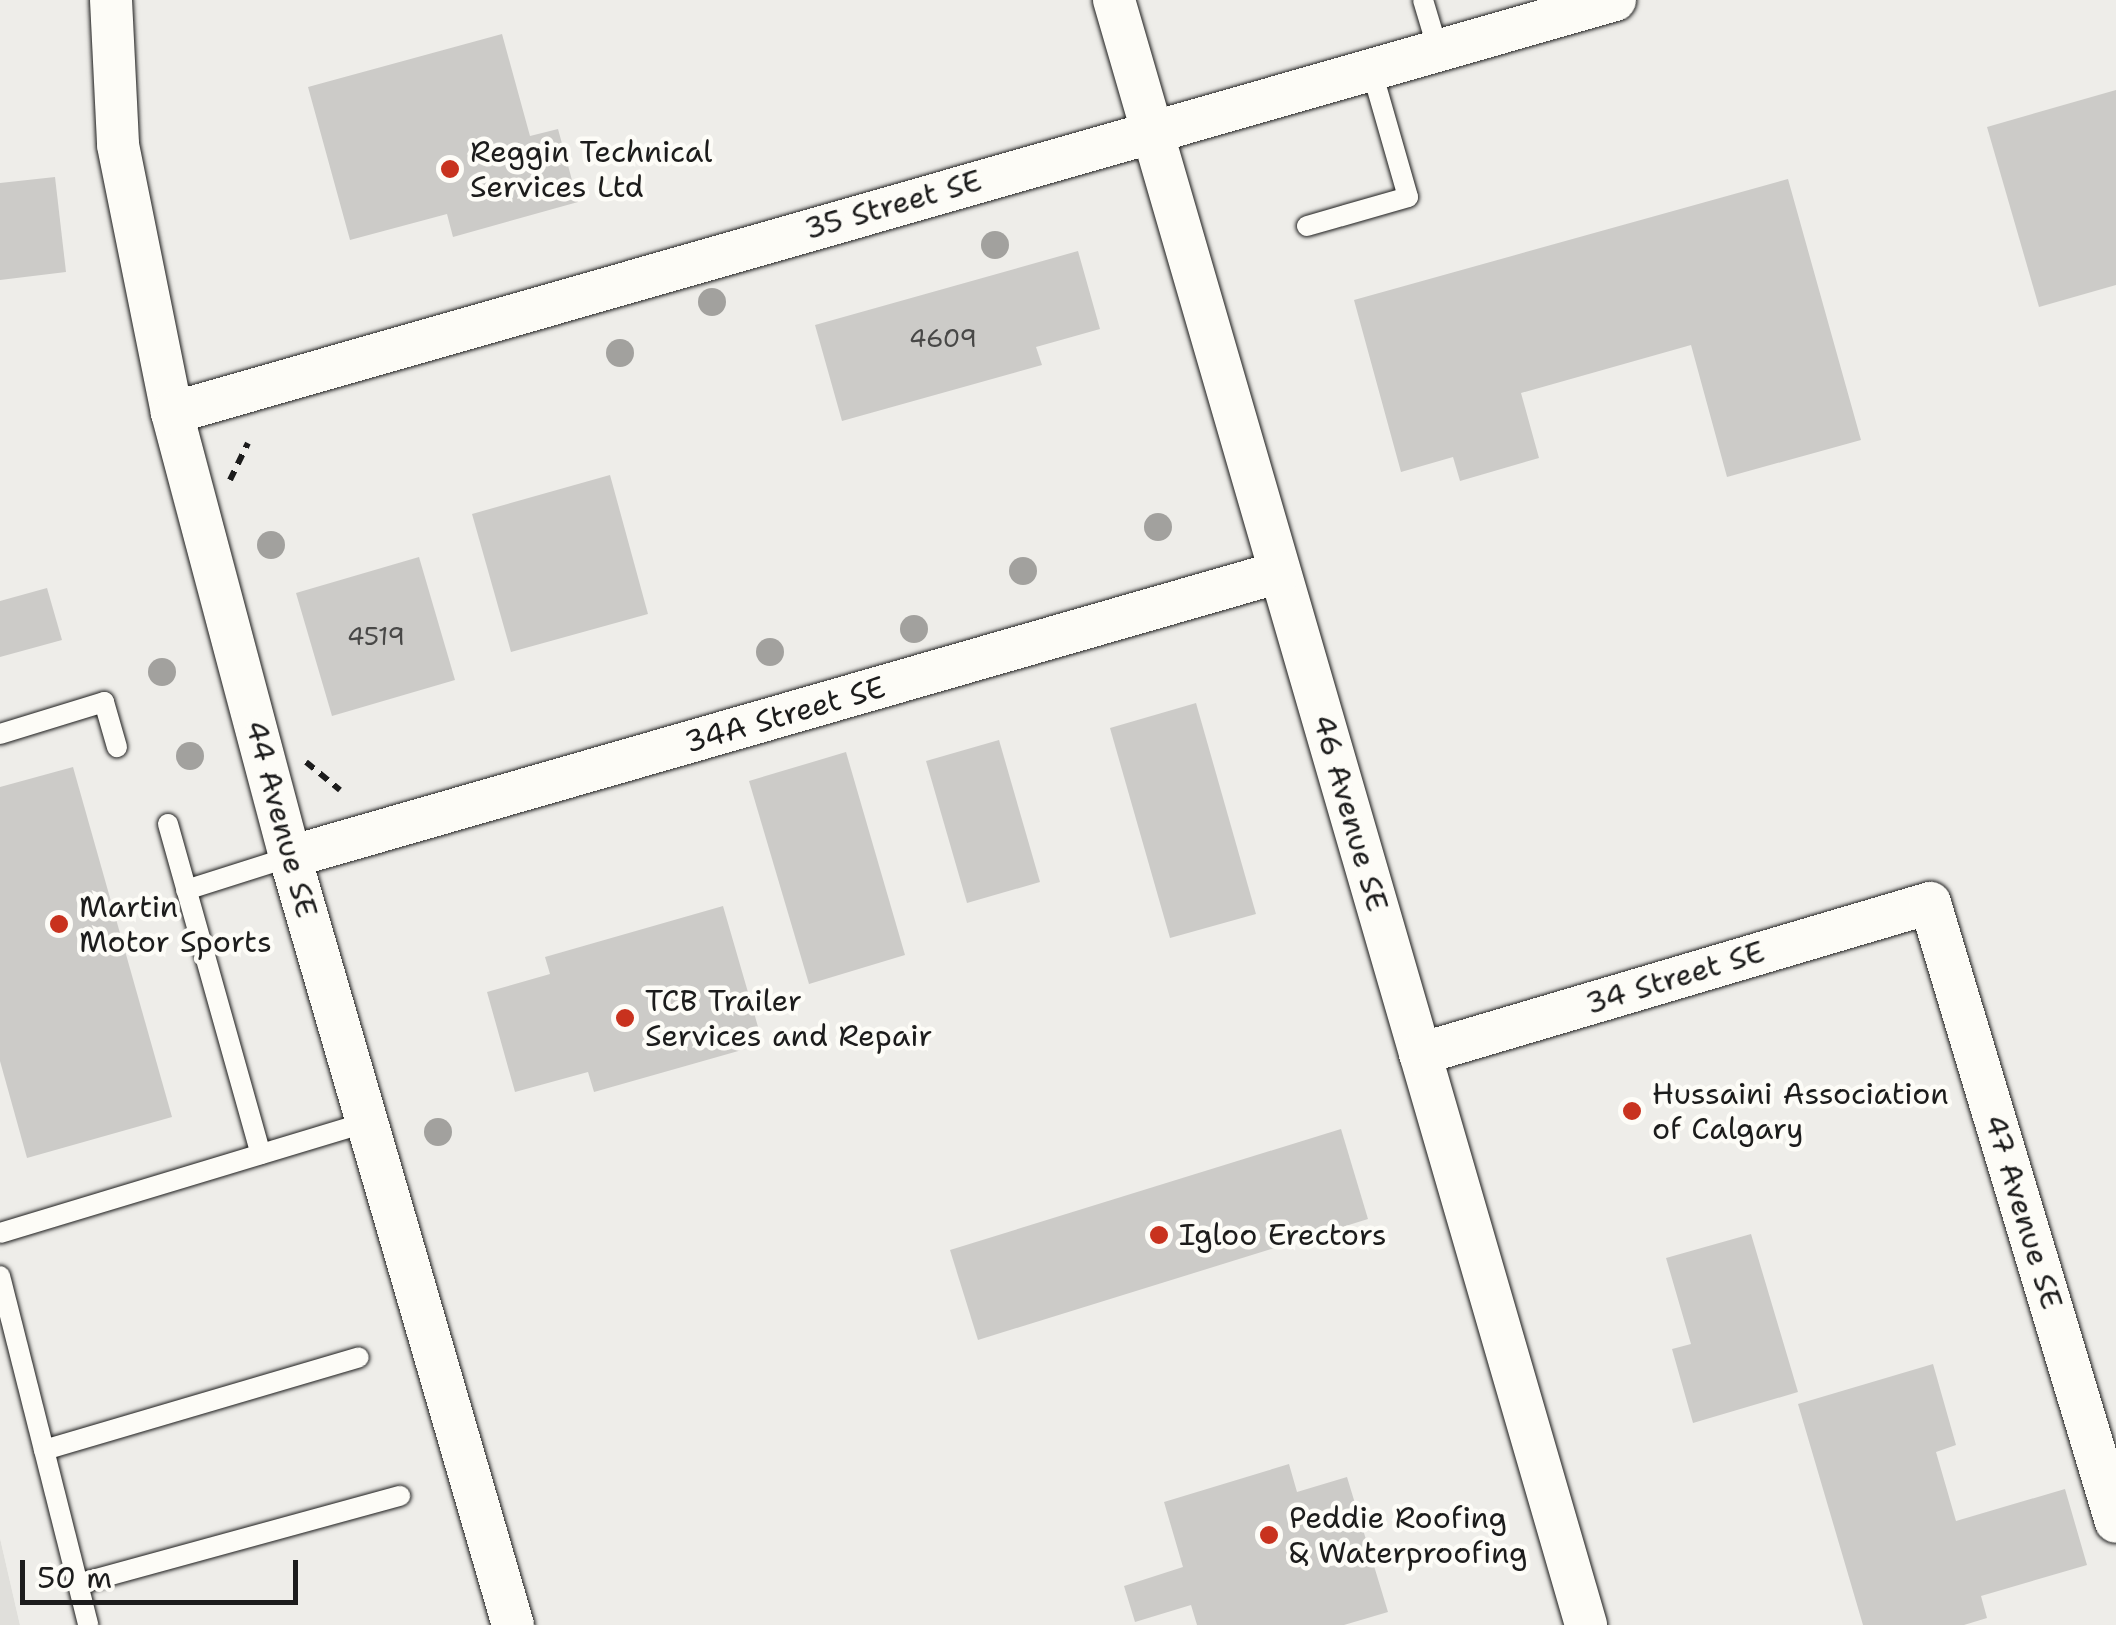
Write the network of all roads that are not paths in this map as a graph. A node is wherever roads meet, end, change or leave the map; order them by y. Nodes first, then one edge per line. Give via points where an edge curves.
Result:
1 (111, 0) edge
2 (1114, 0) edge
3 (1423, 0) edge
4 (1614, 0) edge
5 (1438, 50) junction
6 (1371, 68) junction
7 (1152, 130) junction
8 (1307, 226) dead end
9 (172, 413) junction
10 (1280, 572) junction
11 (0, 734) edge
12 (117, 747) dead end
13 (168, 824) dead end
14 (290, 857) junction
15 (186, 890) junction
16 (1930, 903) joint
17 (1420, 1054) junction
18 (367, 1122) junction
19 (261, 1154) junction
20 (0, 1234) edge
21 (0, 1276) edge
22 (360, 1356) dead end
23 (44, 1450) junction
24 (400, 1496) dead end
25 (2116, 1522) edge
26 (78, 1584) junction
27 (88, 1625) edge
28 (513, 1625) edge
29 (1586, 1625) edge

1 - 9 street, 44 Avenue SE via 118,146
2 - 7 street, 46 Avenue SE
3 - 5 lane
4 - 5 street, 35 Street SE
5 - 6 street, 35 Street SE
6 - 7 street, 35 Street SE
6 - 8 lane via 1408,198
7 - 9 street, 35 Street SE
7 - 10 street, 46 Avenue SE
9 - 14 street, 44 Avenue SE
10 - 14 street, 34A Street SE
10 - 17 street, 46 Avenue SE
11 - 12 lane via 104,702
13 - 15 lane
14 - 15 lane
14 - 18 street, 44 Avenue SE
15 - 19 lane
16 - 17 street, 34 Street SE
16 - 25 street, 47 Avenue SE
17 - 29 street, 46 Avenue SE
18 - 19 lane
18 - 28 street, 44 Avenue SE
19 - 20 lane
21 - 23 lane
22 - 23 lane
23 - 26 lane
24 - 26 lane
26 - 27 lane

